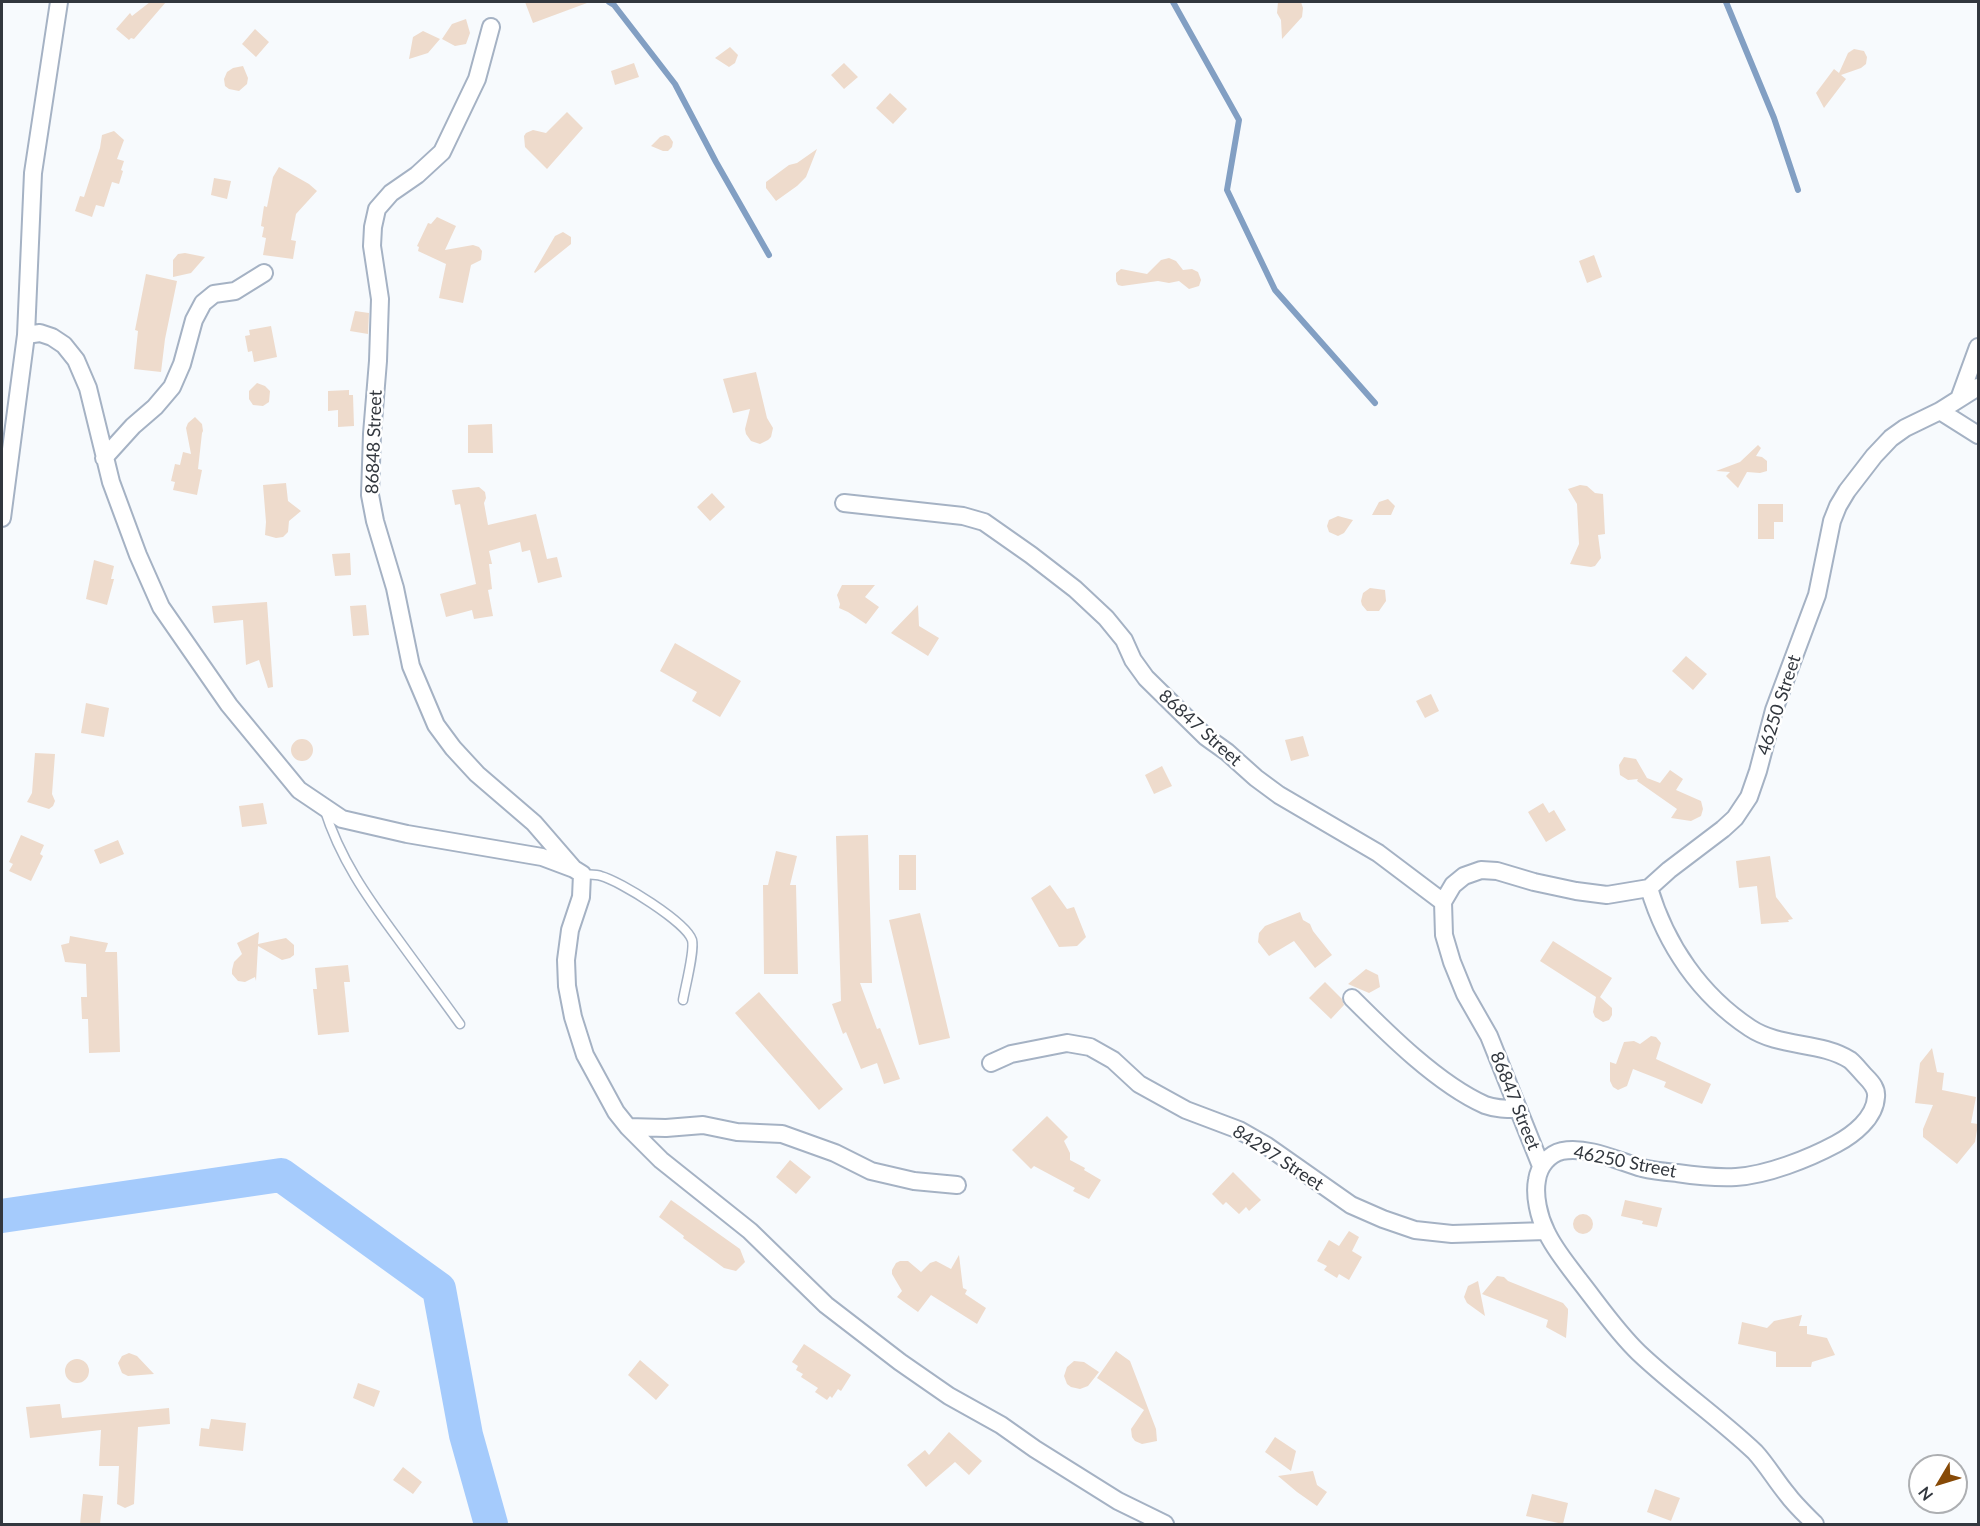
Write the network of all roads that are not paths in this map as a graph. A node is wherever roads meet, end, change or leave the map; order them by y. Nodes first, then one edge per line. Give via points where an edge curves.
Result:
1 (59, 2) edge
2 (491, 27) dead end
3 (264, 273) dead end
4 (26, 335) junction
5 (1978, 347) edge
6 (1978, 387) edge
7 (1959, 399) junction
8 (1940, 411) junction
9 (1978, 435) edge
10 (104, 458) junction
11 (844, 503) dead end
12 (2, 518) edge
13 (324, 808) junction
14 (578, 872) junction
15 (1649, 888) junction
16 (1443, 902) junction
17 (1352, 998) dead end
18 (683, 1000) dead end
19 (460, 1024) dead end
20 (991, 1063) dead end
21 (1517, 1109) junction
22 (628, 1127) junction
23 (1541, 1166) junction
24 (957, 1185) dead end
25 (1546, 1231) junction
26 (1164, 1524) edge
27 (1815, 1524) edge

1 - 4 street via 33,173
2 - 14 street, 86848 Street via 477,79 442,152 377,209 372,246 380,308 370,495 411,666 436,725 477,774 534,823
3 - 10 street via 235,291 214,294 203,303 172,387
4 - 10 street via 40,333 52,337 75,360 88,388
4 - 12 street
5 - 7 street
6 - 7 street, 46250 Street
7 - 8 street, 46250 Street
8 - 9 street
8 - 15 street, 46250 Street via 1891,438 1846,491 1832,521 1817,595 1774,710 1749,797 1723,829
10 - 13 street via 161,607 258,742 299,790
11 - 16 street, 86847 Street via 963,516 984,522 1075,589 1106,618 1146,678 1206,737 1279,795 1378,853
13 - 14 street via 342,819 542,857
13 - 19 lane via 347,864
14 - 18 lane via 615,882 667,914 686,931 692,940 692,951
14 - 22 street via 581,897 570,930 566,960 573,1017 585,1055
15 - 16 street via 1607,896 1481,870 1464,876
15 - 23 street, 46250 Street via 1669,941 1719,1005 1752,1030 1770,1038 1832,1051 1852,1062 1873,1084 1877,1094 1874,1110 1862,1126 1818,1154 1756,1174 1737,1177 1670,1172 1582,1151 1551,1155
16 - 21 street, 86847 Street via 1444,935 1452,962 1489,1036
17 - 21 street via 1445,1081 1486,1105
20 - 25 street, 84297 Street via 1011,1054 1067,1043 1090,1047 1113,1060 1139,1084 1186,1110 1239,1130 1351,1205 1383,1219 1416,1230 1452,1234
21 - 23 street, 86847 Street
22 - 24 street via 703,1125 737,1132 782,1134 871,1171
22 - 26 street via 661,1160 750,1231 826,1305 900,1362 1118,1501
23 - 25 street via 1536,1192
25 - 27 street via 1631,1345 1758,1455

